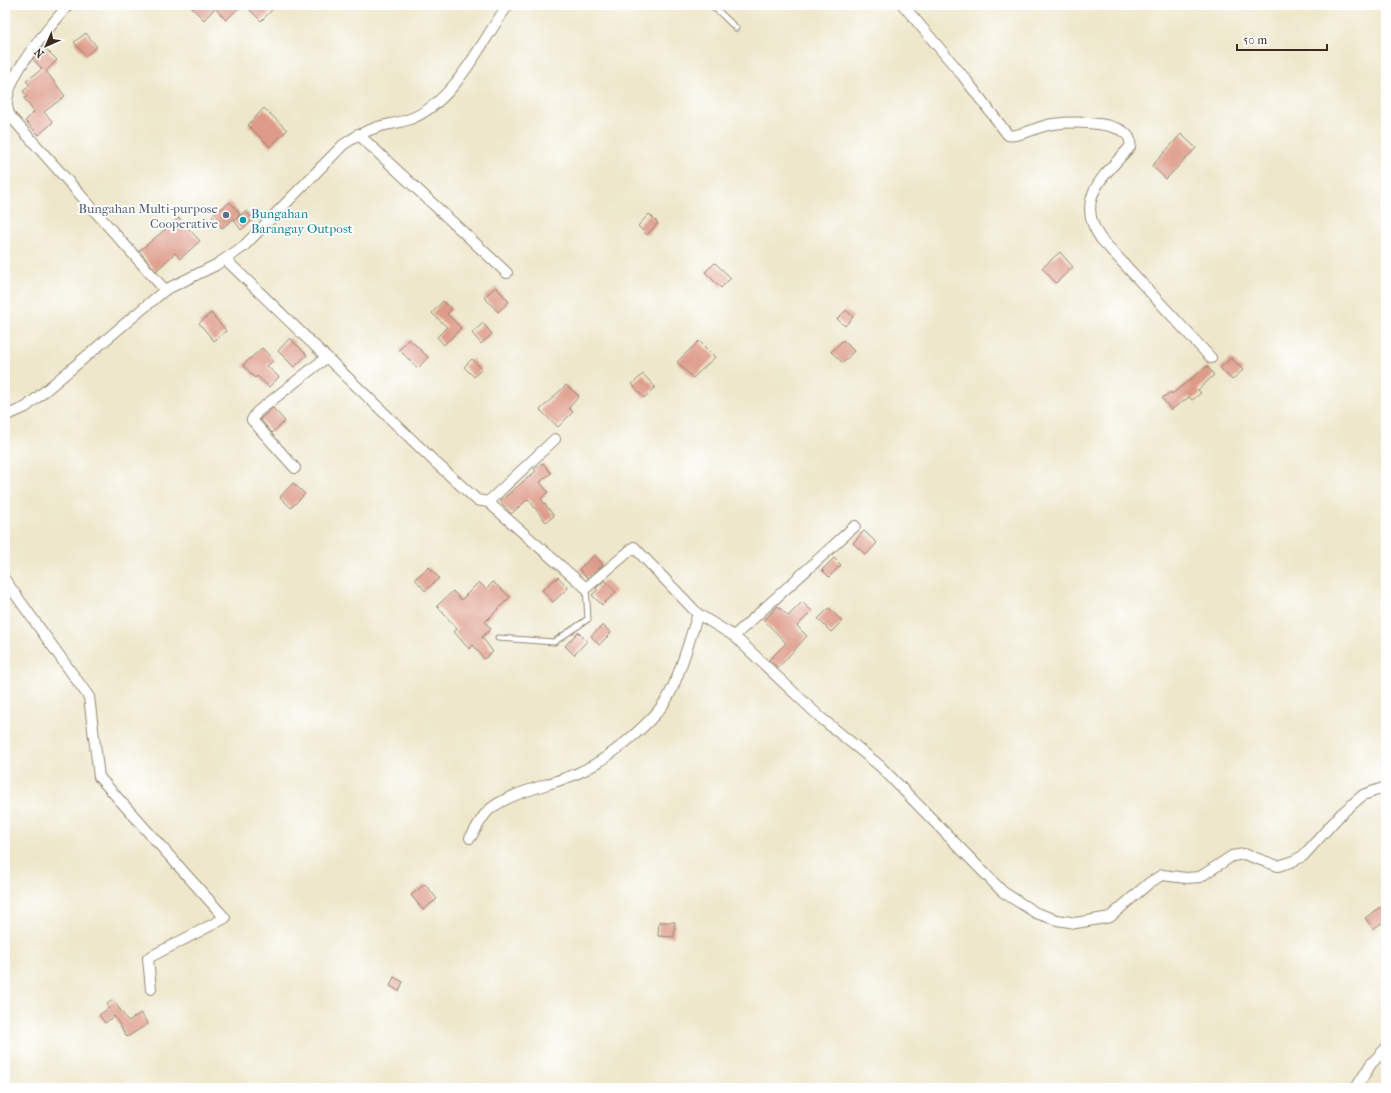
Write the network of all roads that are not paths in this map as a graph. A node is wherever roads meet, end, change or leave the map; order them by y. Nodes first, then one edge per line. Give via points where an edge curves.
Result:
1 (68, 5) edge
2 (508, 5) edge
3 (712, 5) edge
4 (903, 5) edge
5 (736, 28) dead end
6 (358, 134) junction
7 (225, 259) junction
8 (507, 273) dead end
9 (165, 290) junction
10 (326, 357) junction
11 (1211, 358) dead end
12 (5, 416) edge
13 (554, 439) dead end
14 (295, 468) dead end
15 (488, 502) junction
16 (855, 526) dead end
17 (5, 580) edge
18 (586, 588) junction
19 (698, 614) junction
20 (734, 636) junction
21 (498, 638) dead end
22 (1386, 787) edge
23 (470, 838) dead end
24 (151, 989) dead end
25 (1386, 1048) edge
26 (1356, 1088) edge

1 - 9 street via 16,74 7,106 11,117
2 - 6 street via 445,96 410,119
3 - 5 lane
4 - 11 street via 963,76 1008,135 1053,124 1082,123 1109,126 1128,135 1130,147 1097,183 1091,196 1094,229
6 - 7 street via 343,145 244,247
6 - 8 street
7 - 9 street
7 - 10 street
9 - 12 street via 26,407
10 - 14 street via 257,412 252,420
10 - 15 street via 477,500
13 - 15 street
15 - 18 street
16 - 20 street
17 - 24 street via 89,697 100,777 225,918 148,958
18 - 19 street via 634,548
18 - 21 lane via 588,619 554,642
19 - 20 street
19 - 23 street via 668,697 652,717 602,760 579,773 506,800 488,811
20 - 22 street via 816,713 880,766 1003,892 1036,913 1057,920 1076,923 1110,917 1149,883 1162,876 1200,877 1232,856 1244,854 1278,866 1291,862 1303,856 1341,814 1363,795
25 - 26 street via 1371,1064

